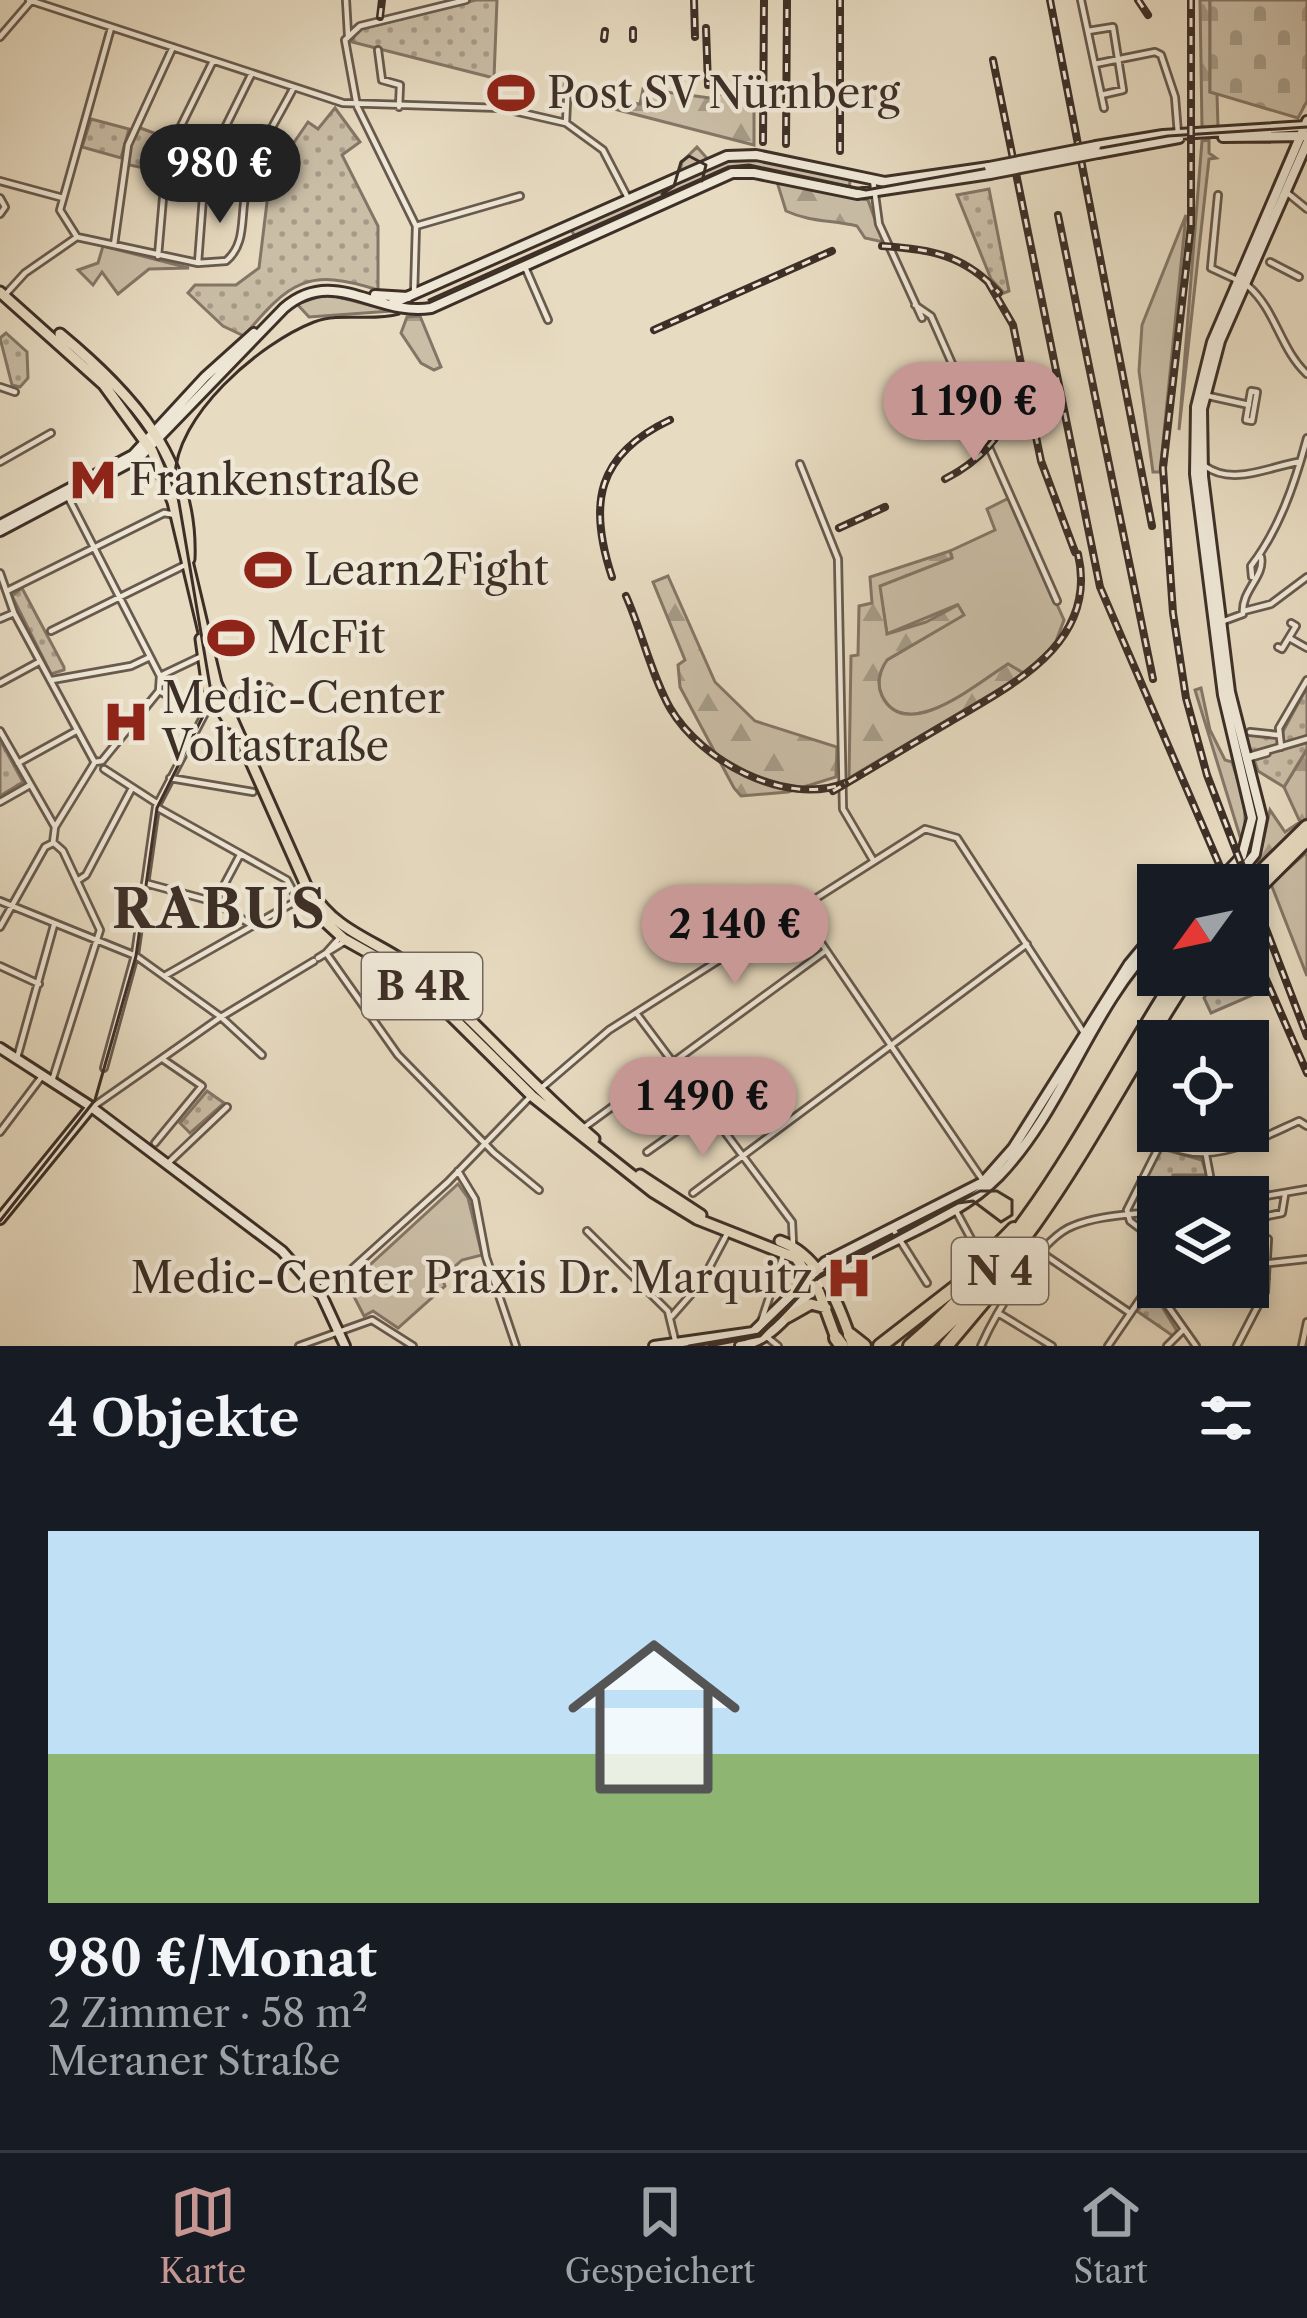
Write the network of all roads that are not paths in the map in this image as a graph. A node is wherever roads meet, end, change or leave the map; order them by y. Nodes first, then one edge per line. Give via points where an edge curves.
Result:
1 (30, 0) edge
2 (346, 0) edge
3 (466, 0) edge
4 (1081, 0) edge
5 (111, 28) junction
6 (1088, 32) junction
7 (348, 34) junction
8 (0, 37) edge
9 (173, 47) junction
10 (378, 50) dead end
11 (1118, 59) junction
12 (213, 61) junction
13 (1094, 64) junction
14 (252, 73) junction
15 (568, 80) dead end
16 (294, 87) junction
17 (1101, 95) junction
18 (357, 106) junction
19 (399, 107) junction
20 (1104, 107) dead end
21 (566, 123) junction
22 (1305, 132) edge
23 (1178, 136) junction
24 (176, 138) dead end
25 (1281, 139) junction
26 (214, 150) dead end
27 (1292, 156) junction
28 (990, 171) junction
29 (165, 175) dead end
30 (873, 180) junction
31 (0, 182) edge
32 (204, 184) dead end
33 (1285, 191) junction
34 (874, 193) junction
35 (1218, 195) dead end
36 (520, 196) dead end
37 (0, 198) edge
38 (63, 198) junction
39 (629, 200) junction
40 (1307, 209) edge
41 (0, 214) edge
42 (636, 217) junction
43 (416, 226) junction
44 (567, 229) junction
45 (77, 238) junction
46 (113, 245) junction
47 (574, 245) junction
48 (158, 256) junction
49 (1265, 259) junction
50 (198, 263) junction
51 (525, 267) junction
52 (1299, 277) dead end
53 (1241, 282) junction
54 (3, 291) edge
55 (415, 295) junction
56 (388, 304) junction
57 (915, 305) junction
58 (422, 309) junction
59 (922, 318) dead end
60 (548, 320) dead end
61 (1307, 374) edge
62 (0, 387) edge
63 (15, 392) dead end
64 (1204, 395) junction
65 (1249, 405) dead end
66 (51, 433) dead end
67 (157, 434) junction
68 (1307, 438) edge
69 (148, 444) junction
70 (1305, 452) edge
71 (1299, 461) junction
72 (0, 462) edge
73 (1202, 462) junction
74 (800, 464) dead end
75 (1216, 474) junction
76 (1204, 486) junction
77 (68, 496) junction
78 (176, 515) junction
79 (0, 528) edge
80 (94, 547) junction
81 (187, 564) junction
82 (0, 573) edge
83 (1307, 577) edge
84 (8, 590) junction
85 (119, 596) junction
86 (1057, 601) dead end
87 (1244, 611) junction
88 (14, 613) junction
89 (0, 619) edge
90 (1221, 622) junction
91 (1291, 623) dead end
92 (51, 631) dead end
93 (1289, 638) junction
94 (1278, 647) dead end
95 (1307, 648) edge
96 (150, 657) junction
97 (206, 657) junction
98 (39, 662) junction
99 (160, 676) junction
100 (51, 680) junction
101 (1307, 680) edge
102 (0, 683) edge
103 (269, 686) dead end
104 (159, 691) junction
105 (217, 697) junction
106 (196, 710) dead end
107 (77, 730) junction
108 (0, 731) edge
109 (1250, 732) dead end
110 (1278, 735) junction
111 (1307, 739) edge
112 (1280, 747) junction
113 (1242, 760) junction
114 (18, 763) junction
115 (100, 764) junction
116 (170, 778) junction
117 (30, 784) junction
118 (131, 790) junction
119 (253, 792) dead end
120 (0, 802) edge
121 (157, 806) junction
122 (55, 827) junction
123 (1307, 827) edge
124 (1307, 839) edge
125 (53, 843) junction
126 (239, 854) junction
127 (873, 860) junction
128 (1236, 864) edge
129 (1248, 864) edge
130 (1269, 864) edge
131 (1269, 877) edge
132 (77, 881) junction
133 (145, 883) junction
134 (0, 901) edge
135 (215, 902) junction
136 (11, 908) junction
137 (797, 909) junction
138 (250, 924) junction
139 (0, 926) edge
140 (54, 926) junction
141 (345, 936) junction
142 (95, 939) junction
143 (1027, 944) junction
144 (826, 950) junction
145 (326, 953) junction
146 (1137, 954) edge
147 (135, 956) junction
148 (1137, 964) edge
149 (0, 966) edge
150 (166, 975) junction
151 (39, 984) junction
152 (1166, 996) edge
153 (1176, 996) edge
154 (636, 1013) junction
155 (221, 1017) junction
156 (1088, 1037) junction
157 (890, 1045) junction
158 (0, 1048) edge
159 (262, 1054) dead end
160 (17, 1058) junction
161 (163, 1059) junction
162 (670, 1059) junction
163 (104, 1068) dead end
164 (48, 1078) junction
165 (535, 1093) junction
166 (226, 1106) dead end
167 (91, 1107) junction
168 (708, 1109) junction
169 (1304, 1123) edge
170 (582, 1129) junction
171 (0, 1132) edge
172 (1269, 1135) edge
173 (155, 1143) dead end
174 (485, 1144) junction
175 (647, 1152) dead end
176 (1157, 1152) edge
177 (1179, 1152) edge
178 (1213, 1152) edge
179 (1206, 1154) junction
180 (743, 1155) junction
181 (169, 1165) junction
182 (458, 1172) junction
183 (1210, 1176) edge
184 (985, 1184) junction
185 (1061, 1184) junction
186 (1307, 1189) edge
187 (539, 1190) dead end
188 (694, 1193) dead end
189 (1285, 1193) junction
190 (1269, 1195) edge
191 (954, 1208) junction
192 (1137, 1214) edge
193 (1128, 1215) junction
194 (0, 1218) edge
195 (1269, 1218) edge
196 (1137, 1223) edge
197 (587, 1231) dead end
198 (729, 1232) junction
199 (896, 1233) junction
200 (976, 1248) dead end
201 (787, 1250) junction
202 (1042, 1253) junction
203 (1269, 1254) edge
204 (1307, 1259) edge
205 (1270, 1263) junction
206 (813, 1271) junction
207 (1269, 1271) edge
208 (820, 1283) junction
209 (927, 1283) dead end
210 (322, 1296) junction
211 (768, 1300) junction
212 (784, 1302) junction
213 (1137, 1305) edge
214 (826, 1308) junction
215 (1169, 1308) edge
216 (1255, 1308) edge
217 (998, 1313) junction
218 (1130, 1313) junction
219 (672, 1316) junction
220 (788, 1316) junction
221 (1307, 1322) edge
222 (761, 1325) junction
223 (339, 1330) junction
224 (1183, 1330) junction
225 (767, 1337) junction
226 (843, 1343) edge
227 (676, 1344) edge
228 (885, 1344) edge
229 (298, 1346) edge
230 (345, 1346) edge
231 (412, 1346) edge
232 (516, 1346) edge
233 (654, 1346) edge
234 (740, 1346) edge
235 (778, 1346) edge
236 (864, 1346) edge
237 (910, 1346) edge
238 (924, 1346) edge
239 (946, 1346) edge
240 (980, 1346) edge
241 (1052, 1346) edge
242 (1108, 1346) edge
243 (1167, 1346) edge
244 (1196, 1346) edge
245 (1237, 1346) edge
246 (1301, 1346) edge

1 - 5 street
1 - 8 street
2 - 7 street
3 - 7 street
4 - 6 street
5 - 9 street
5 - 38 street
6 - 11 street via 1113,27
6 - 13 street
7 - 18 street
9 - 12 street
9 - 46 street via 128,145
10 - 19 street via 382,80 400,86
11 - 13 street
11 - 17 street via 1123,91
11 - 23 street via 1161,56
12 - 14 street
12 - 24 street
13 - 17 street
14 - 16 street
14 - 26 street
15 - 21 street
16 - 18 street
16 - 50 street via 251,172 237,251 218,264
17 - 20 street
18 - 19 street
18 - 43 street
19 - 21 street via 501,108
21 - 39 street via 603,150
22 - 23 main road
22 - 25 main road
22 - 27 main road
22 - 33 main road
23 - 25 main road
23 - 28 main road, bridge
25 - 27 main road
27 - 53 main road
28 - 30 main road
28 - 34 main road
29 - 48 street
30 - 34 street
30 - 39 main road via 735,154
31 - 38 street
32 - 50 street
33 - 40 street
33 - 49 main road
34 - 42 main road via 741,172
34 - 57 street
35 - 53 street via 1210,268
36 - 43 street
37 - 41 street
38 - 45 street via 60,212
39 - 42 main road
39 - 44 main road
42 - 47 main road
43 - 55 street
44 - 47 main road
44 - 55 main road
45 - 46 street
45 - 54 street
46 - 48 street
47 - 51 main road
48 - 50 street
49 - 52 street
49 - 53 main road
51 - 58 main road
51 - 60 street
53 - 61 street via 1265,304
53 - 64 main road
53 - 113 main road via 1203,369 1193,445 1225,704
54 - 67 main road, B 4R via 112,378
54 - 69 main road, B 4R via 104,385
55 - 56 main road
55 - 58 main road
55 - 67 main road via 385,297 335,284 299,291 205,376
56 - 58 main road
56 - 67 main road via 338,289 299,297
57 - 59 street
57 - 86 street via 931,316
62 - 63 street
64 - 65 street
64 - 73 main road
66 - 72 street
67 - 69 main road
67 - 81 main road, B 4R via 180,485
68 - 70 street
69 - 77 main road via 127,466
69 - 78 main road, B 4R
69 - 79 main road
70 - 71 street
71 - 75 street
71 - 87 street
73 - 75 street
73 - 76 main road
74 - 127 street via 840,573 843,809
75 - 76 street
76 - 90 main road
77 - 79 main road
77 - 80 street
78 - 80 street via 167,512
78 - 81 main road, B 4R
80 - 84 street
80 - 85 street
81 - 85 street
81 - 97 main road, B 4R
82 - 84 street
83 - 87 street via 1271,604
84 - 88 street
85 - 92 street
85 - 96 street
87 - 90 street
88 - 89 street
88 - 98 street
90 - 113 main road
91 - 93 street
93 - 94 street
93 - 95 street
96 - 99 street
96 - 100 street
97 - 99 street
97 - 105 main road, B 4R
98 - 100 street
98 - 102 street
99 - 104 street
100 - 107 street
101 - 110 street
103 - 105 street
104 - 106 street
104 - 115 street
105 - 116 street
105 - 141 main road, B 4R via 310,902
107 - 114 street
107 - 115 street
108 - 114 street
109 - 110 street
110 - 112 street
111 - 112 street
112 - 113 street
113 - 128 main road via 1251,835
113 - 129 main road via 1262,834
114 - 117 street
115 - 118 street
115 - 122 street
116 - 119 street
116 - 121 street
117 - 120 street
117 - 122 street
118 - 121 street
118 - 132 street
121 - 126 street
121 - 133 street
122 - 125 street
123 - 130 highway
124 - 131 highway
125 - 132 street
125 - 136 street
126 - 135 street
126 - 138 street via 287,880 298,900
127 - 137 street
127 - 143 street via 926,829 957,838
132 - 142 street via 100,930
133 - 135 street
133 - 147 street
134 - 136 street
135 - 138 street
136 - 139 street
136 - 140 street
137 - 144 street
137 - 154 street
138 - 150 street
140 - 142 street
140 - 151 street
141 - 145 street
141 - 165 main road, B 4R via 412,976
142 - 147 street
142 - 164 street
143 - 156 street
143 - 157 street
144 - 157 street
144 - 162 street
145 - 155 street
145 - 174 street via 378,1031
146 - 156 main road
147 - 150 street
147 - 163 street
148 - 156 main road
149 - 151 street
150 - 155 street
151 - 160 street
152 - 185 highway, N 4
153 - 185 highway, N 4
154 - 162 street
154 - 165 street
155 - 159 street
155 - 161 street
156 - 184 main road
157 - 180 street
157 - 184 street
158 - 160 main road
160 - 164 main road
161 - 167 street
161 - 173 street via 202,1087
162 - 168 street
162 - 170 street
164 - 167 main road
164 - 171 street
165 - 170 main road, B 4R
165 - 174 street
165 - 198 main road, B 4R via 664,1200
166 - 181 street
167 - 181 main road
167 - 194 main road
168 - 175 street
168 - 180 street
169 - 172 street
170 - 201 main road, B 4R via 705,1217
174 - 182 street
174 - 187 street
176 - 193 street
177 - 179 street
178 - 179 street
179 - 183 street
180 - 188 street
180 - 201 street via 792,1222
181 - 210 main road via 271,1241
182 - 210 street
182 - 232 street via 475,1198
184 - 191 main road
184 - 199 main road
185 - 228 highway via 978,1268
185 - 237 highway, N 4 via 984,1276
185 - 238 highway, N 4 via 998,1274
185 - 239 highway via 1015,1268
186 - 189 street
189 - 190 street
189 - 195 street via 1285,1210
191 - 199 main road
191 - 200 street
192 - 193 street
193 - 196 street
193 - 202 street via 1067,1228
197 - 219 street
198 - 201 main road, B 4R
198 - 219 street
199 - 206 main road
199 - 208 main road
199 - 209 street
201 - 206 main road, B 4R
201 - 211 street
202 - 217 street
202 - 218 street
203 - 205 street
204 - 205 street
205 - 207 street
206 - 208 main road, B 4R
206 - 212 main road
208 - 214 main road, B 4R
208 - 220 main road
208 - 226 main road, B 4R
210 - 223 main road
211 - 212 street
211 - 222 street
212 - 222 main road
213 - 218 street
214 - 220 main road via 811,1304
214 - 226 main road, B 4R
215 - 224 street
216 - 245 street
217 - 240 street
217 - 241 street
218 - 242 street
219 - 227 street
220 - 225 main road
221 - 246 street
222 - 227 main road via 742,1336
223 - 229 street
223 - 230 main road
223 - 231 street via 372,1320
224 - 243 street
224 - 244 street
225 - 234 main road
225 - 235 street
226 - 236 highway
227 - 233 main road

